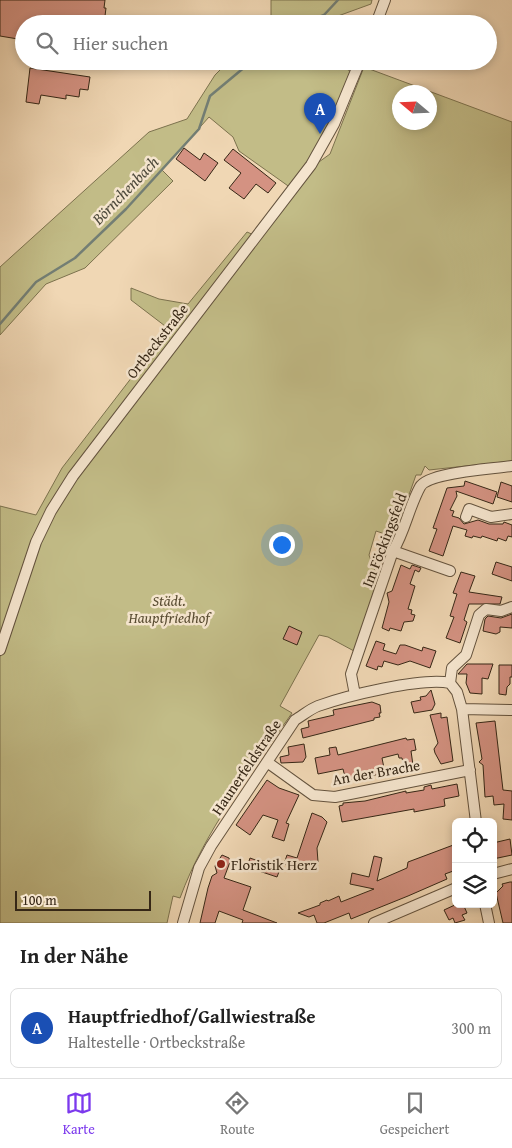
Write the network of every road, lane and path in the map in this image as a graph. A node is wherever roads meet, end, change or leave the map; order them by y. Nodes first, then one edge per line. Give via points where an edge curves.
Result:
1 (385, 0) edge
2 (379, 15) edge
3 (356, 70) edge
4 (512, 466) edge
5 (512, 514) edge
6 (466, 518) dead end
7 (393, 551) junction
8 (450, 570) dead end
9 (512, 607) edge
10 (0, 650) edge
11 (450, 683) junction
12 (355, 695) junction
13 (462, 709) junction
14 (512, 710) edge
15 (267, 762) junction
16 (470, 770) junction
17 (476, 818) edge
18 (512, 869) edge
19 (497, 873) edge
20 (452, 890) edge
21 (486, 908) edge
22 (183, 923) edge
23 (374, 923) edge
24 (489, 923) edge

1 - 2 street
3 - 10 street, Ortbeckstraße via 334,124 311,165 73,476 51,511 36,542
4 - 7 street, Im Föckingsfeld via 432,478 421,485
5 - 6 street via 490,517 469,510
7 - 8 street
7 - 12 street, Im Föckingsfeld via 351,674
9 - 11 street via 500,611 486,609 479,615 466,655 452,668
11 - 12 street, Haunerfeldstraße via 434,680
11 - 13 street via 457,692
12 - 15 street, Haunerfeldstraße via 316,707 295,720
13 - 14 street
13 - 16 street
15 - 16 street, An der Brache via 313,795 336,797
15 - 22 street, Haunerfeldstraße via 199,868
16 - 17 street
18 - 19 street
20 - 23 street
21 - 24 street

